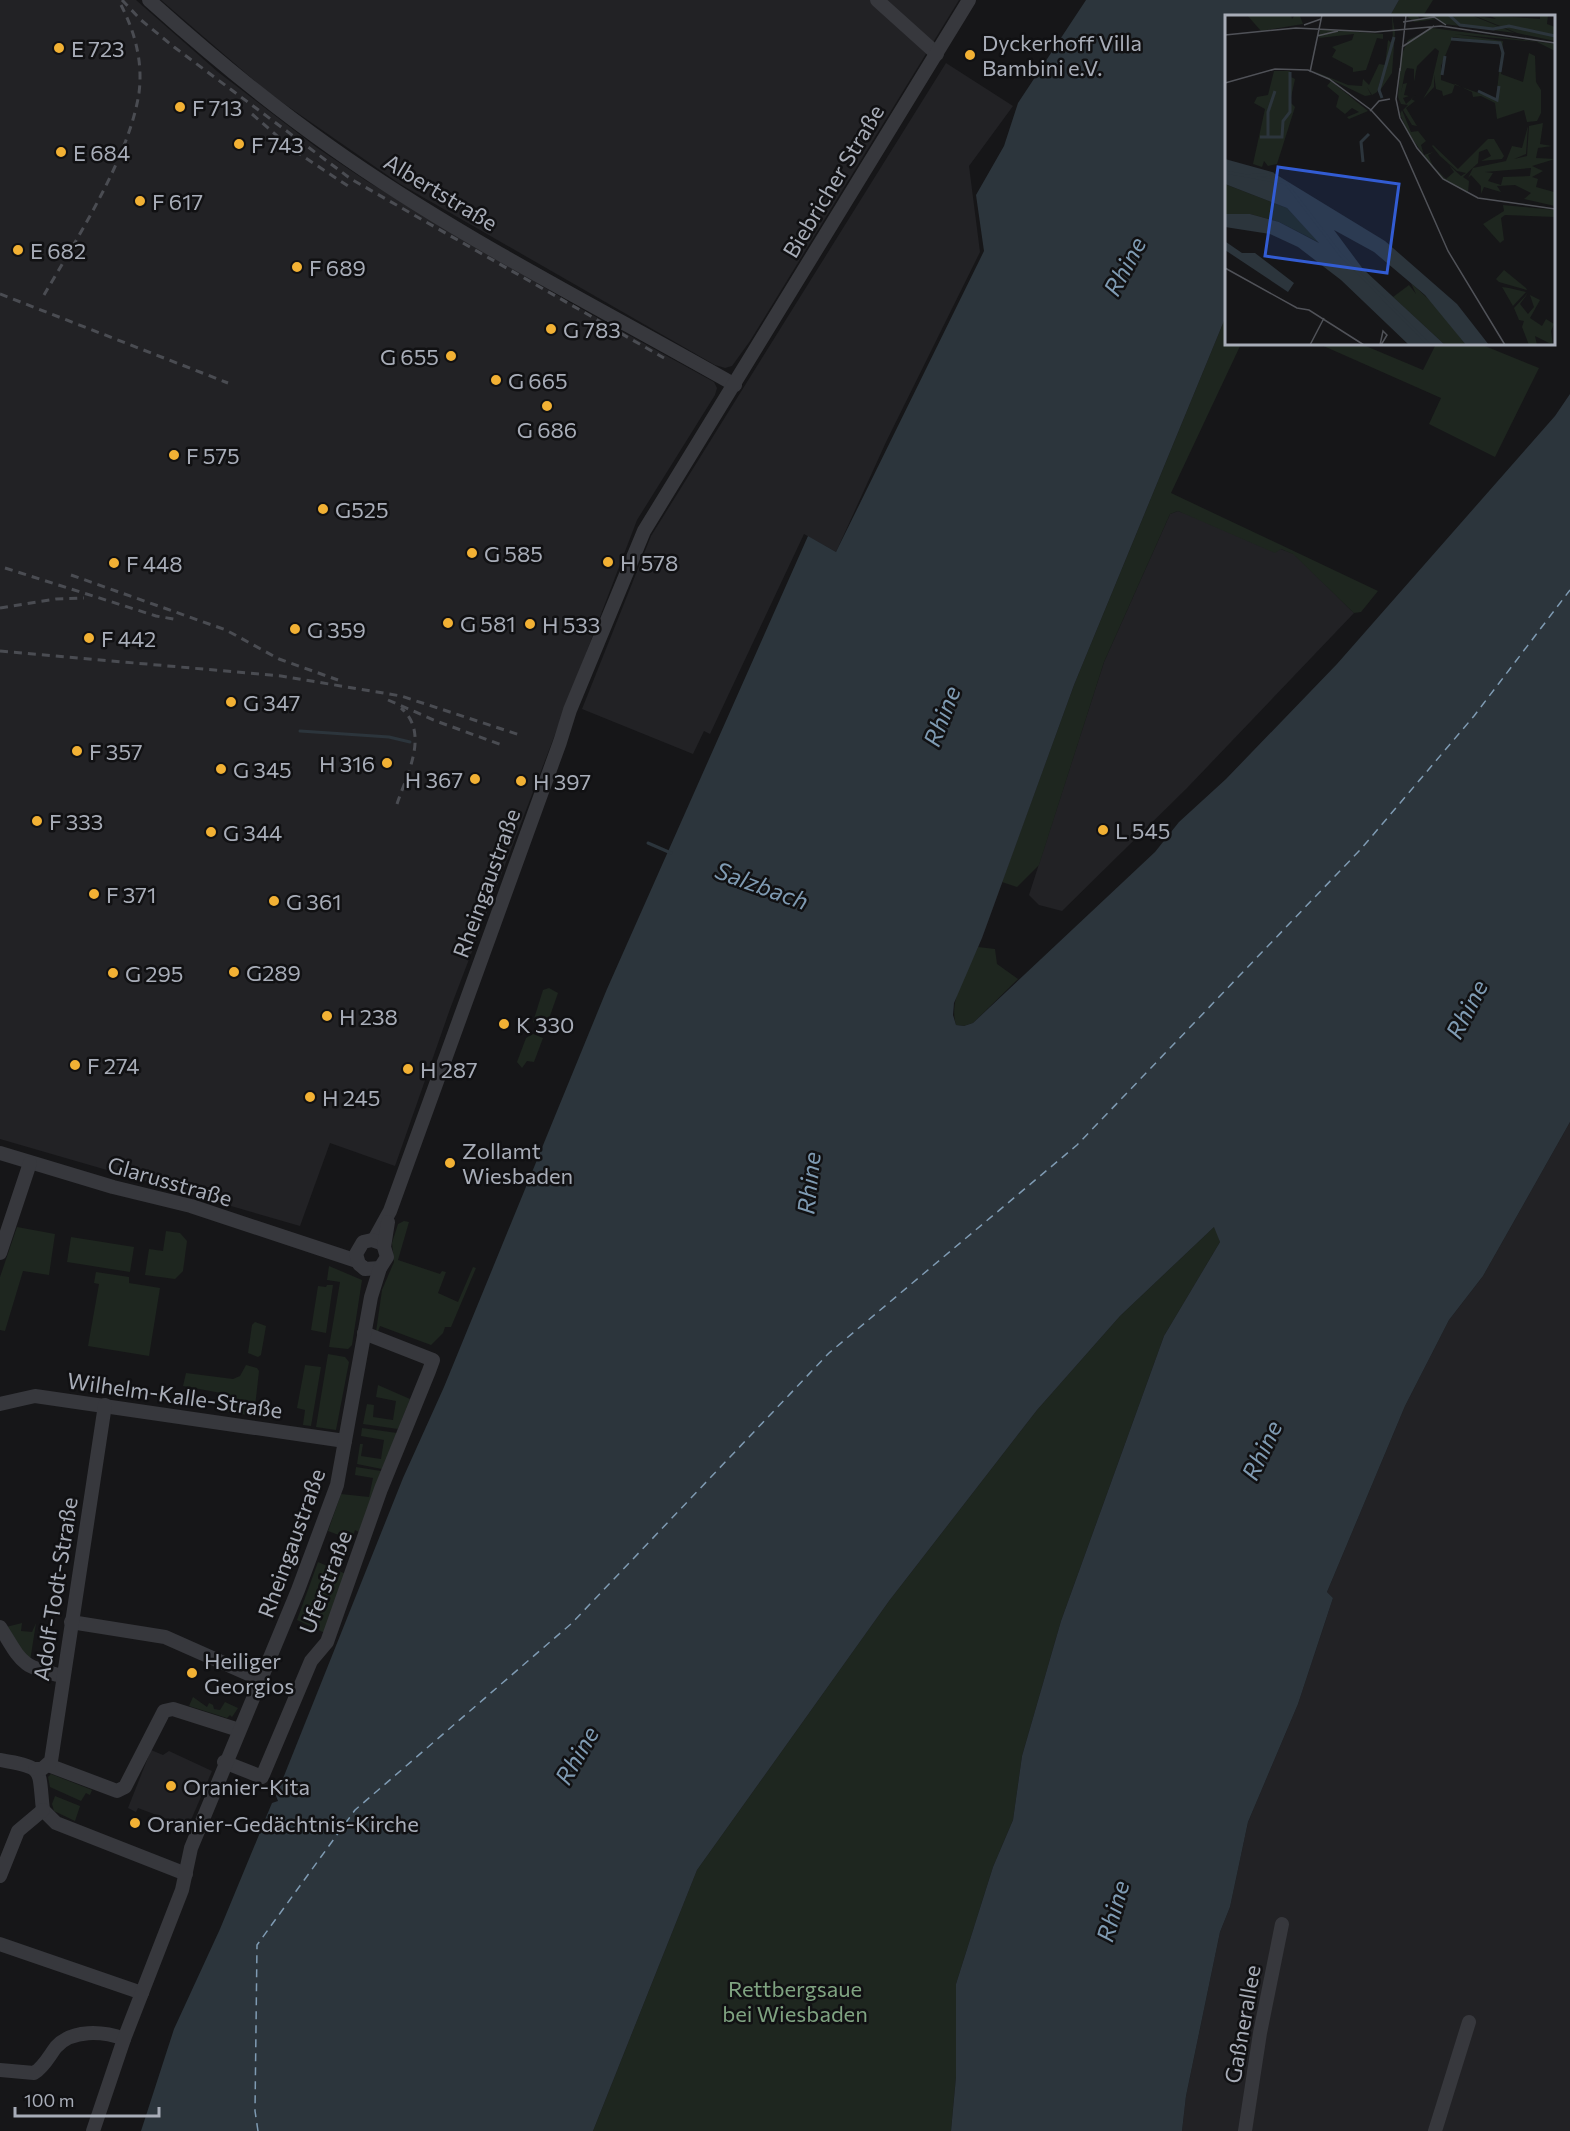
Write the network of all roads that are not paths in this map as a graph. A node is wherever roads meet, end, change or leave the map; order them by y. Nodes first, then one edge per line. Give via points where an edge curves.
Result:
1 (149, 0) edge
2 (877, 0) edge
3 (969, 0) edge
4 (937, 54) junction
5 (735, 385) junction
6 (0, 1153) edge
7 (30, 1163) junction
8 (379, 1243) junction
9 (0, 1253) edge
10 (366, 1262) junction
11 (364, 1333) junction
12 (0, 1404) edge
13 (105, 1405) junction
14 (345, 1441) junction
15 (71, 1622) junction
16 (0, 1627) edge
17 (63, 1676) junction
18 (262, 1680) junction
19 (239, 1730) junction
20 (0, 1760) edge
21 (224, 1762) junction
22 (41, 1770) junction
23 (38, 1813) junction
24 (186, 1874) junction
25 (0, 1876) edge
26 (1282, 1924) dead end
27 (0, 1944) edge
28 (142, 1993) junction
29 (1469, 2022) dead end
30 (124, 2039) junction
31 (0, 2070) edge
32 (93, 2131) edge
33 (1245, 2131) edge
34 (1435, 2131) edge

1 - 5 street, Albertstraße via 234,76 333,149 425,209
2 - 4 street
3 - 4 street, Biebricher Straße
4 - 5 street, Biebricher Straße
5 - 8 street, Rheingaustraße via 641,537 570,710
6 - 7 street, Glarusstraße
7 - 9 street
7 - 10 street, Glarusstraße via 175,1201
8 - 10 street via 363,1242
8 - 10 street, Rheingaustraße via 387,1257
10 - 11 street, Rheingaustraße via 371,1297
11 - 14 street, Rheingaustraße
11 - 21 street, Uferstraße via 433,1360 381,1489 327,1642 311,1661 262,1777
12 - 13 street, Wilhelm-Kalle-Straße via 35,1396
13 - 14 street, Wilhelm-Kalle-Straße
13 - 15 street, Adolf-Todt-Straße
14 - 18 street, Rheingaustraße via 337,1485 322,1529
15 - 17 street, Adolf-Todt-Straße
15 - 18 street via 165,1637
16 - 17 street via 23,1663 34,1670
17 - 22 street, Adolf-Todt-Straße
18 - 19 street, Rheingaustraße
19 - 21 street, Rheingaustraße
19 - 22 street via 173,1709 164,1711 125,1787 117,1791
20 - 22 street
21 - 24 street, Rheingaustraße via 191,1848
22 - 23 street, Adolf-Todt-Straße
23 - 24 street
23 - 25 street via 18,1831
24 - 28 street, Rheingaustraße
26 - 33 street, Gaßnerallee
27 - 28 street
28 - 30 street, Rheingaustraße
29 - 34 street
30 - 31 street via 77,2035 63,2040 34,2073
30 - 32 street, Rheingaustraße

